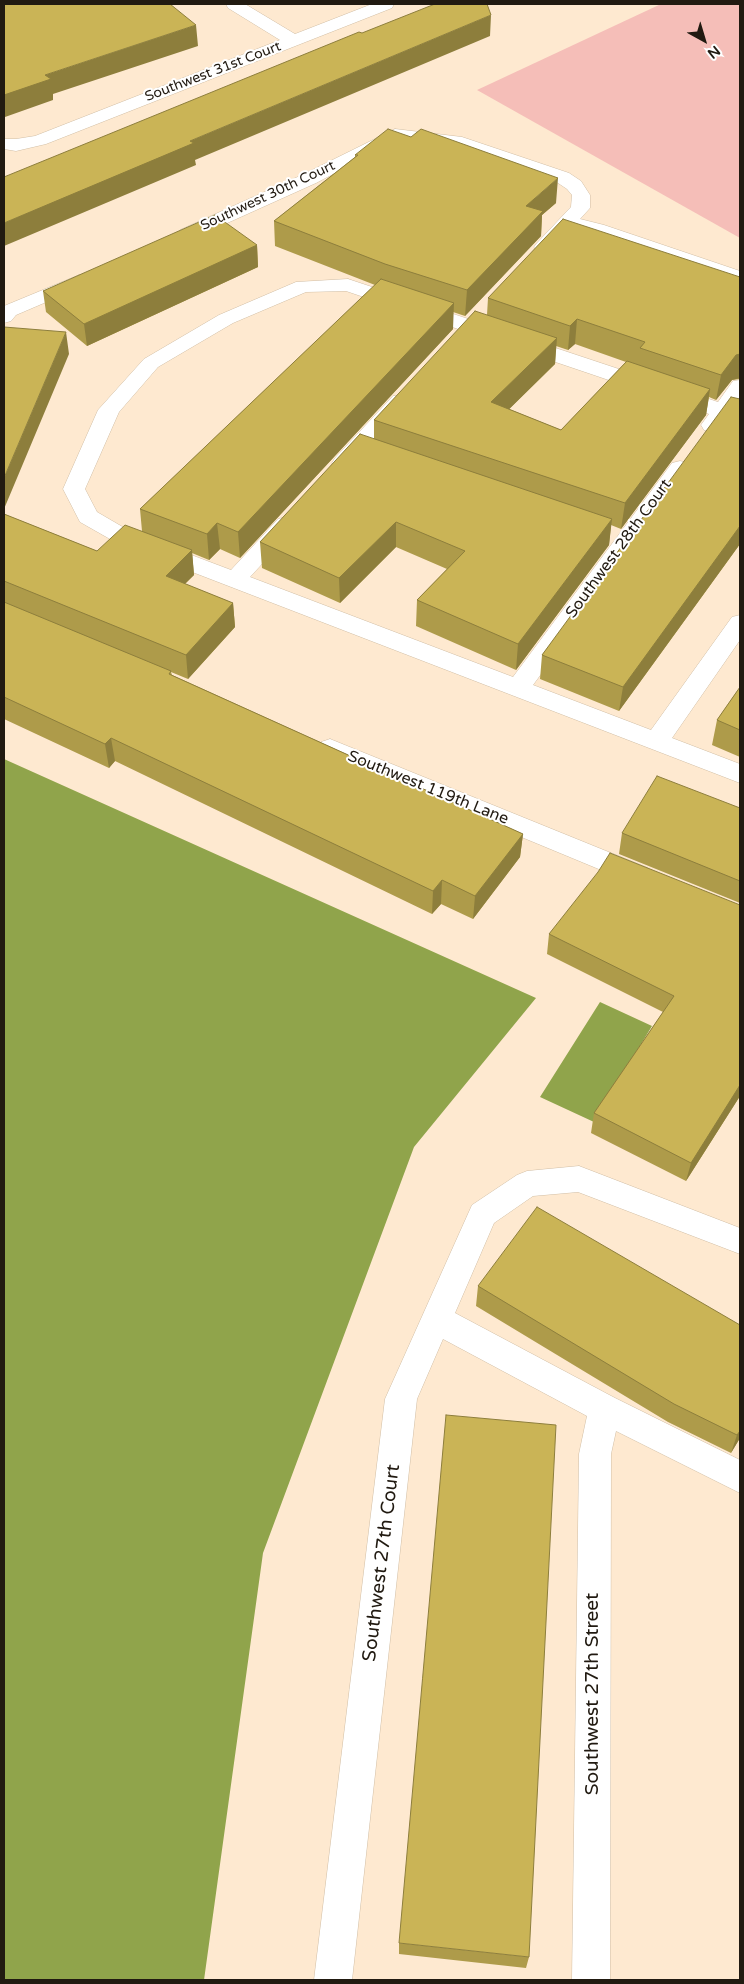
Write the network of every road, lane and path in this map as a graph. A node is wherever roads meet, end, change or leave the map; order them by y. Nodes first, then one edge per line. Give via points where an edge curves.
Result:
1 (234, 4) edge
2 (386, 4) edge
3 (293, 40) junction
4 (40, 140) junction
5 (4, 144) edge
6 (4, 161) edge
7 (568, 222) junction
8 (171, 240) edge
9 (529, 264) edge
10 (99, 272) edge
11 (740, 278) edge
12 (4, 317) edge
13 (416, 384) edge
14 (740, 386) edge
15 (731, 414) edge
16 (329, 477) edge
17 (302, 507) edge
18 (235, 580) junction
19 (740, 623) edge
20 (517, 689) junction
21 (308, 739) edge
22 (656, 742) junction
23 (740, 774) edge
24 (657, 882) edge
25 (740, 1241) edge
26 (436, 1319) junction
27 (604, 1409) junction
28 (740, 1477) edge
29 (334, 1980) edge
30 (591, 1980) edge

1 - 3 street
2 - 3 street, Southwest 31st Court
3 - 4 street, Southwest 31st Court
4 - 5 street, Southwest 31st Court
4 - 6 street, Southwest 31st Court
7 - 8 street, Southwest 30th Court via 580,208 581,196 574,185 562,178 456,141 395,134 308,179
7 - 9 street
7 - 11 street
10 - 12 street via 9,311
13 - 16 street via 366,451
14 - 15 street, Southwest 28th Court
15 - 18 street via 348,286 303,286 226,319 151,363 109,410 74,489 88,517 125,538
15 - 20 street, Southwest 28th Court via 697,445 616,537
17 - 18 street
18 - 20 street
19 - 22 street
20 - 22 street
21 - 24 street, Southwest 119th Lane
22 - 23 street
25 - 26 street, Southwest 27th Court via 579,1179 527,1184 482,1214
26 - 27 street
26 - 29 street, Southwest 27th Court via 401,1399
27 - 28 street
27 - 30 street, Southwest 27th Street via 595,1454

